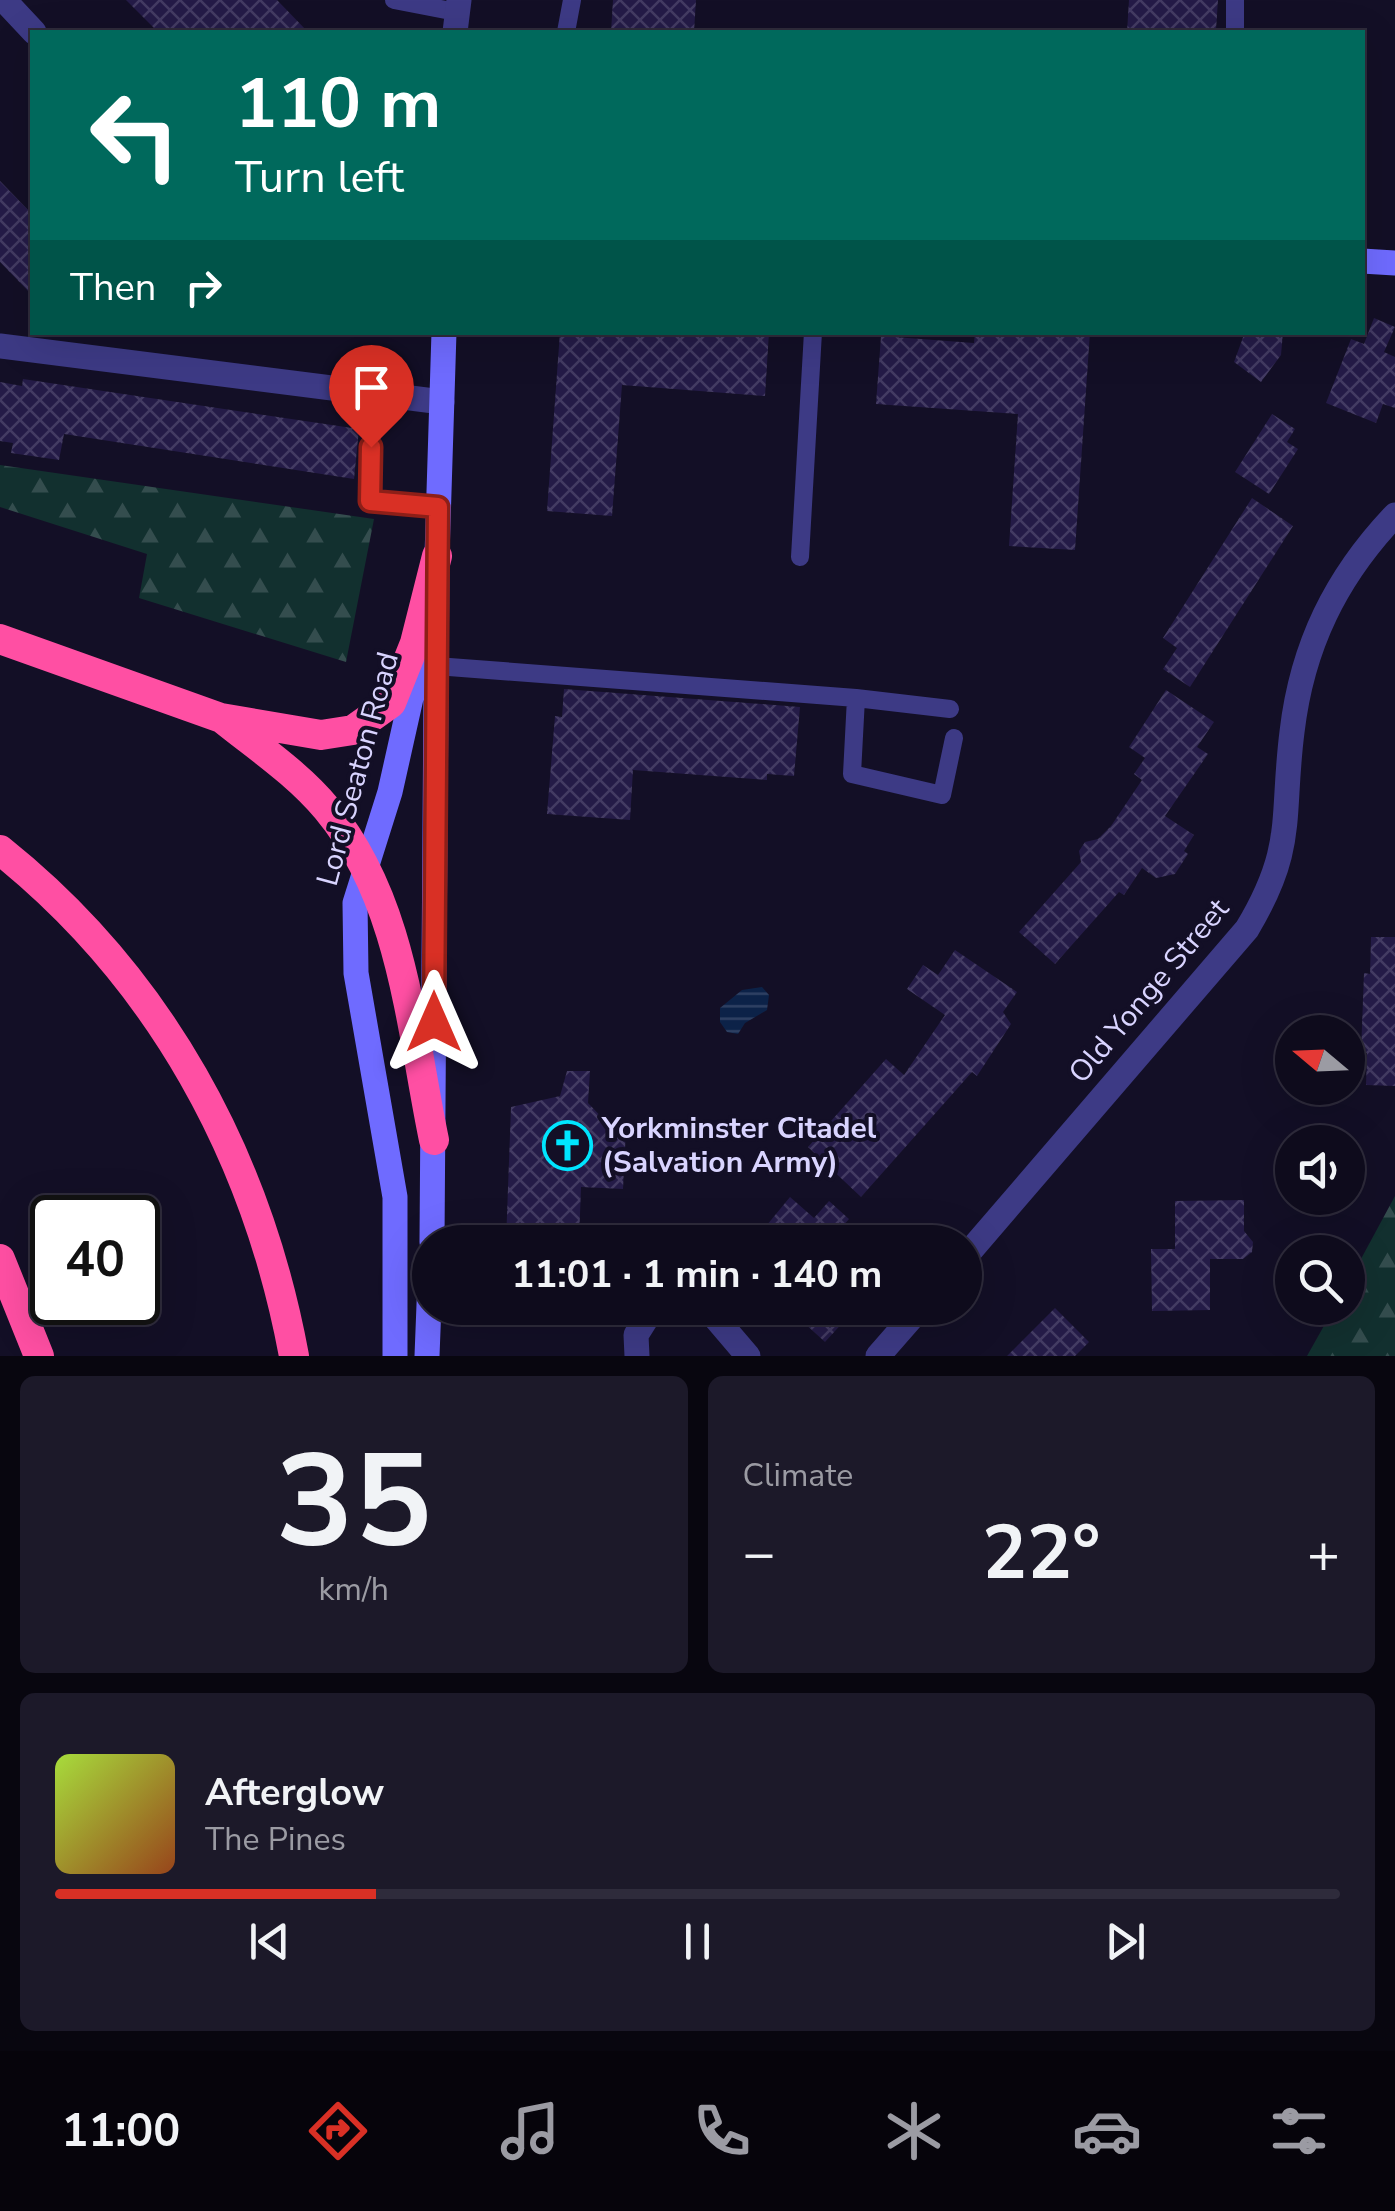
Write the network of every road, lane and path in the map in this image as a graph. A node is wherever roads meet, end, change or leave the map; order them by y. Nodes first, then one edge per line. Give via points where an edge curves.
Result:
1 (4, 0) edge
2 (394, 0) edge
3 (572, 0) edge
4 (1235, 0) edge
5 (457, 15) edge
6 (32, 30) edge
7 (566, 30) edge
8 (1235, 30) edge
9 (1365, 261) edge
10 (1395, 264) edge
11 (444, 335) edge
12 (813, 335) edge
13 (0, 346) edge
14 (442, 402) junction
15 (372, 420) dead end
16 (438, 507) junction
17 (1395, 516) edge
18 (437, 556) junction
19 (800, 557) dead end
20 (0, 639) edge
21 (436, 666) junction
22 (856, 698) junction
23 (950, 709) dead end
24 (221, 718) junction
25 (954, 738) dead end
26 (0, 850) edge
27 (365, 862) junction
28 (434, 1140) junction
29 (432, 1225) edge
30 (982, 1237) edge
31 (0, 1259) edge
32 (429, 1325) edge
33 (642, 1325) edge
34 (722, 1325) edge
35 (905, 1325) edge
36 (36, 1348) edge
37 (294, 1356) edge
38 (395, 1356) edge
39 (428, 1356) edge
40 (637, 1356) edge
41 (748, 1356) edge
42 (878, 1356) edge

1 - 6 street
2 - 5 lane
3 - 7 lane
4 - 8 lane
9 - 10 street
11 - 14 street, Lord Seaton Road
12 - 19 lane
13 - 14 street
14 - 16 street, Lord Seaton Road
15 - 16 lane via 370,501
16 - 18 street, Lord Seaton Road
17 - 30 street, Old Yonge Street via 1339,582 1321,617 1292,730 1282,856 1262,904
18 - 21 street, Lord Seaton Road
18 - 24 highway via 402,679 374,716 353,730 321,735
18 - 27 street, Lord Seaton Road via 419,675
20 - 24 highway
21 - 22 lane
21 - 28 street, Lord Seaton Road
22 - 23 lane
22 - 25 lane via 852,774 942,795
24 - 27 highway via 303,784
26 - 37 highway via 110,955 180,1050 237,1159
27 - 28 highway via 388,920
27 - 38 street, Lord Seaton Road via 355,903 356,974 396,1197
28 - 29 street, Lord Seaton Road
31 - 36 highway
32 - 39 street
33 - 40 street
34 - 41 street
35 - 42 street

